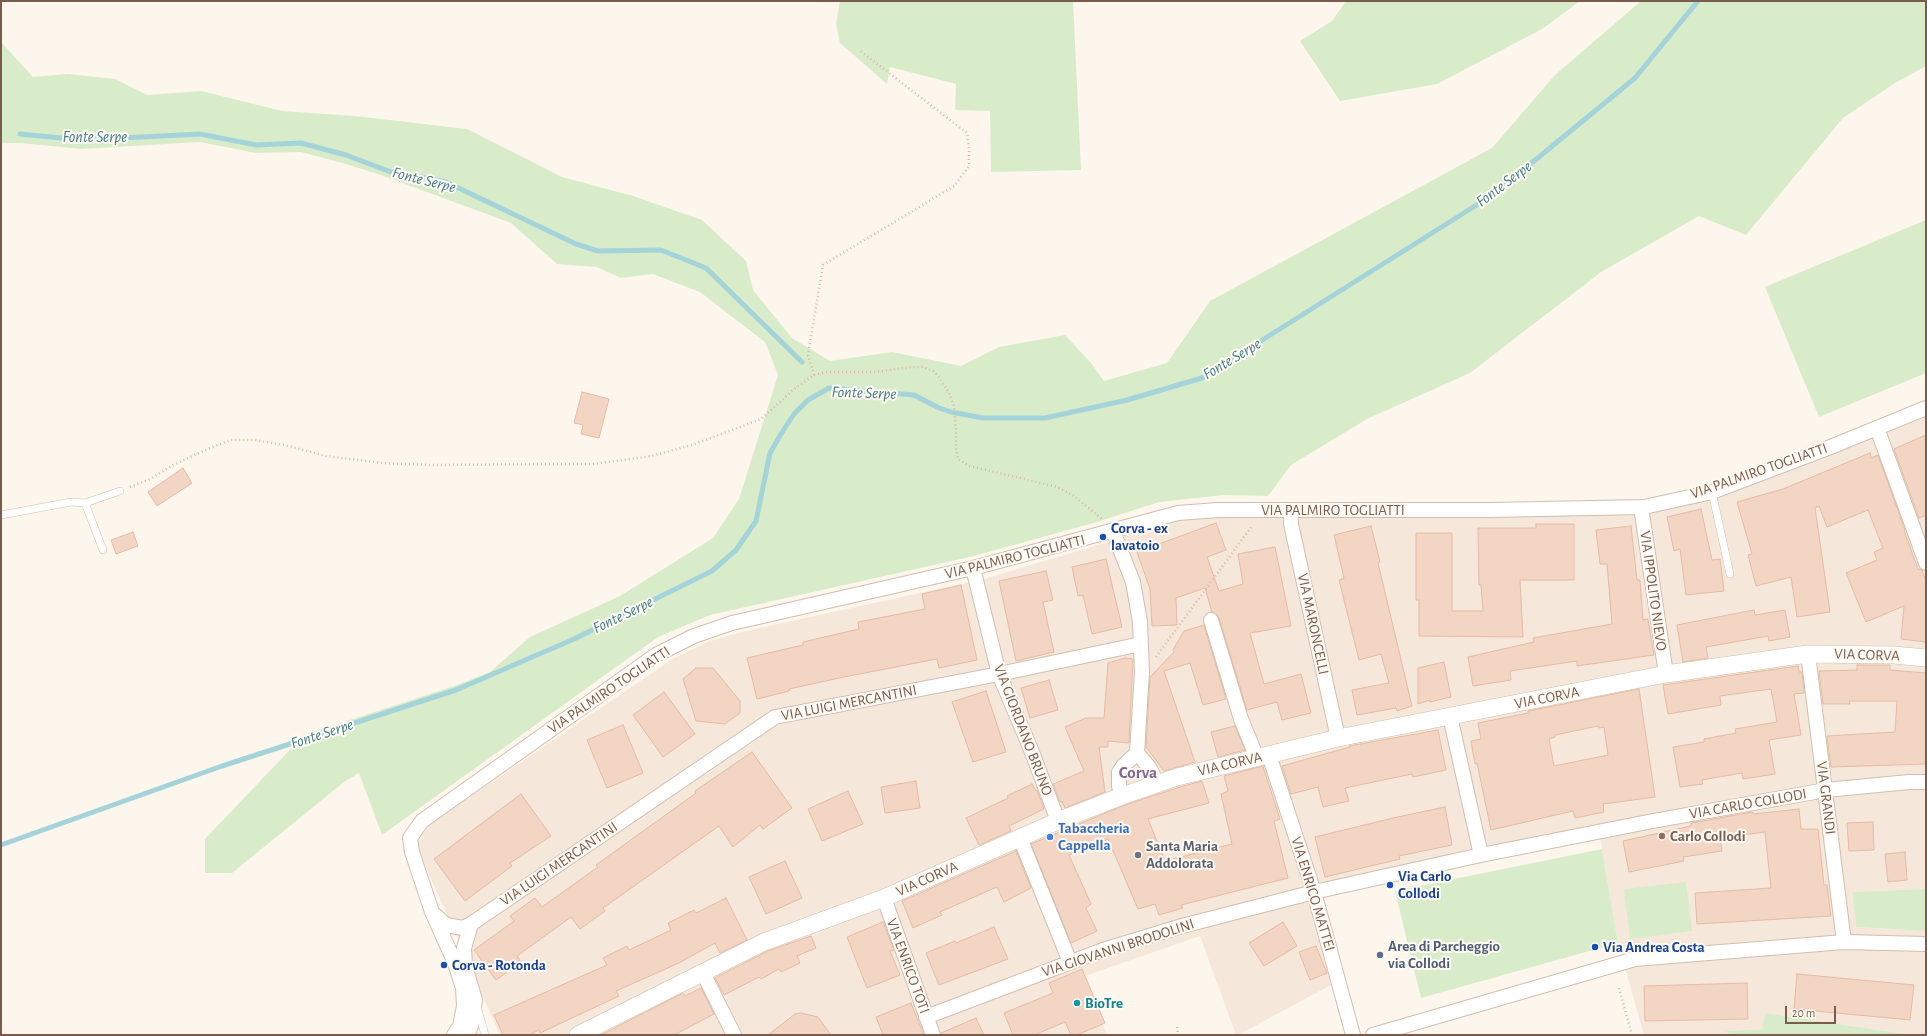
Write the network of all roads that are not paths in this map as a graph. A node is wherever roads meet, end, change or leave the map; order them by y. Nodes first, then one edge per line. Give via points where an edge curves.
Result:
1 (1926, 408) edge
2 (1877, 428) junction
3 (120, 491) road end
4 (1712, 492) junction
5 (86, 503) junction
6 (1641, 507) junction
7 (1291, 510) junction
8 (1, 515) edge
9 (1113, 531) junction
10 (103, 550) dead end
11 (1926, 563) edge
12 (973, 568) junction
13 (1730, 574) dead end
14 (1211, 620) dead end
15 (1141, 644) junction
16 (1808, 654) junction
17 (1926, 658) edge
18 (999, 674) junction
19 (1666, 674) junction
20 (1450, 716) junction
21 (1338, 738) junction
22 (1137, 753) junction
23 (1263, 756) junction
24 (1926, 782) edge
25 (1157, 783) junction
26 (1826, 790) junction
27 (1122, 796) junction
28 (1058, 821) junction
29 (1020, 838) junction
30 (1481, 855) junction
31 (1314, 892) junction
32 (884, 898) junction
33 (432, 912) junction
34 (471, 924) junction
35 (1844, 942) junction
36 (1926, 944) edge
37 (1070, 962) junction
38 (703, 973) junction
39 (475, 1000) junction
40 (926, 1017) junction
41 (454, 1035) edge
42 (467, 1035) edge
43 (485, 1035) edge
44 (578, 1035) edge
45 (734, 1035) edge
46 (933, 1035) edge
47 (1353, 1035) edge
48 (1374, 1035) edge

1 - 2 street, VIA PALMIRO TOGLIATTI
2 - 4 street, VIA PALMIRO TOGLIATTI
2 - 11 street
3 - 5 lane
4 - 6 street, VIA PALMIRO TOGLIATTI
4 - 13 lane
5 - 8 lane via 71,502
5 - 10 lane
6 - 7 street, VIA PALMIRO TOGLIATTI
6 - 19 street, VIA IPPOLITO NIEVO
7 - 9 street, VIA PALMIRO TOGLIATTI via 1178,513
7 - 21 street, VIA MARONCELLI via 1291,524
9 - 12 street, VIA PALMIRO TOGLIATTI
9 - 15 street via 1133,582
12 - 18 street, VIA GIORDANO BRUNO
12 - 33 street, VIA PALMIRO TOGLIATTI via 732,623 694,636 656,654 422,821 410,838 412,852
14 - 23 street, VIA ENRICO MATTEI via 1241,719
15 - 18 street, VIA LUIGI MERCANTINI
15 - 22 street via 1142,672
16 - 17 street, VIA CORVA
16 - 19 street, VIA CORVA
16 - 26 street, VIA GRANDI
18 - 28 street, VIA GIORDANO BRUNO
18 - 34 street, VIA LUIGI MERCANTINI via 775,717
19 - 20 street, VIA CORVA
20 - 21 street, VIA CORVA
20 - 30 street
21 - 23 street, VIA CORVA
22 - 25 street via 1150,767
22 - 27 street via 1124,764 1120,772
23 - 25 street, VIA CORVA
23 - 31 street, VIA ENRICO MATTEI
24 - 26 street, VIA CARLO COLLODI
25 - 27 street, VIA CORVA
26 - 30 street, VIA CARLO COLLODI
26 - 35 street, VIA GRANDI
27 - 28 street, VIA CORVA
28 - 29 street, VIA CORVA
29 - 32 street, VIA CORVA
29 - 37 street
30 - 31 street, VIA CARLO COLLODI
31 - 37 street, VIA GIOVANNI BRODOLINI via 1182,926
31 - 47 street, VIA ENRICO MATTEI
32 - 38 street, VIA CORVA via 764,942
32 - 40 street, VIA ENRICO TOTI
33 - 34 street via 446,925 463,928
33 - 41 street via 455,963 463,988 464,1006 460,1026
34 - 39 street via 464,948 465,966
35 - 36 street
35 - 48 street via 1635,959
37 - 40 street, VIA GIOVANNI BRODOLINI
38 - 44 street, VIA CORVA
38 - 45 street
39 - 42 street
39 - 43 lane
40 - 46 street, VIA ENRICO TOTI

